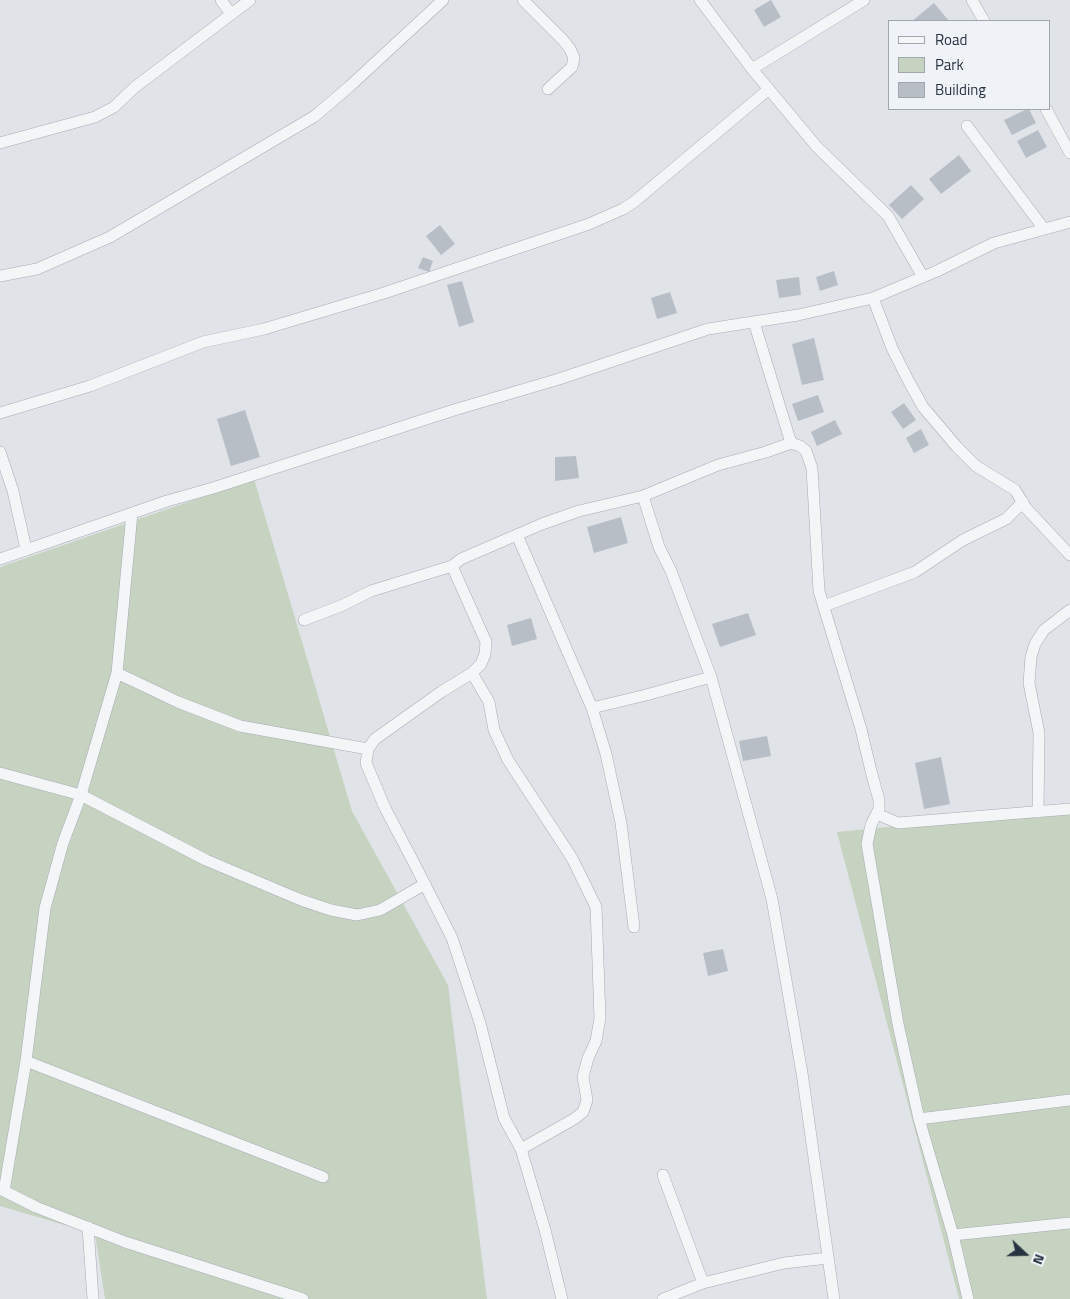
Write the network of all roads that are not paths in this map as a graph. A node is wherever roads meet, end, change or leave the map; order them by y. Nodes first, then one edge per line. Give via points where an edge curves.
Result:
1 (220, 0) edge
2 (250, 0) edge
3 (443, 0) edge
4 (523, 0) edge
5 (700, 0) edge
6 (864, 0) edge
7 (972, 0) edge
8 (231, 14) junction
9 (983, 20) edge
10 (752, 69) junction
11 (548, 89) dead end
12 (768, 89) junction
13 (1047, 110) edge
14 (966, 126) dead end
15 (0, 143) edge
16 (1070, 153) edge
17 (1070, 222) edge
18 (1044, 229) junction
19 (0, 276) edge
20 (923, 277) junction
21 (873, 298) junction
22 (754, 322) junction
23 (0, 412) edge
24 (791, 443) junction
25 (0, 452) edge
26 (642, 496) junction
27 (1023, 502) junction
28 (132, 513) junction
29 (517, 535) junction
30 (26, 549) junction
31 (1070, 555) edge
32 (0, 559) edge
33 (452, 566) junction
34 (824, 606) junction
35 (1070, 610) edge
36 (304, 620) dead end
37 (117, 673) junction
38 (472, 673) junction
39 (711, 677) junction
40 (592, 708) junction
41 (368, 749) junction
42 (0, 773) edge
43 (80, 795) junction
44 (1070, 809) edge
45 (1038, 812) junction
46 (877, 814) junction
47 (425, 884) junction
48 (634, 927) dead end
49 (26, 1061) junction
50 (1070, 1100) edge
51 (919, 1119) junction
52 (520, 1149) junction
53 (663, 1175) dead end
54 (322, 1177) dead end
55 (2, 1190) edge
56 (1070, 1223) edge
57 (88, 1228) junction
58 (953, 1236) junction
59 (828, 1258) junction
60 (703, 1283) junction
61 (93, 1299) edge
62 (303, 1299) edge
63 (562, 1299) edge
64 (663, 1299) edge
65 (834, 1299) edge
66 (968, 1299) edge

1 - 8 street
2 - 8 street
3 - 19 street via 315,116 110,237 36,269
4 - 11 street via 563,40 574,58 572,67
5 - 10 street
6 - 10 street
7 - 9 street
8 - 15 street via 96,118
10 - 12 street
12 - 20 street via 817,147 888,216
12 - 23 street via 648,192 623,209 597,220 366,298 264,329 203,342 90,386
13 - 16 street
14 - 18 street
17 - 18 street
18 - 20 street via 994,244
20 - 21 street
21 - 22 street
21 - 27 street via 892,348 923,407 976,466 1015,490
22 - 24 street
22 - 28 street via 708,329
24 - 26 street via 718,465
24 - 34 street via 806,451 812,468 819,591
25 - 30 street
26 - 29 street via 579,511
26 - 39 street
27 - 31 street
27 - 34 street via 1006,519 963,540 915,572
28 - 30 street
28 - 37 street
29 - 33 street
29 - 40 street
30 - 32 street
33 - 36 street via 371,591
33 - 38 street via 486,642 481,664
34 - 46 street via 877,790
35 - 45 street via 1044,630 1031,657 1030,683 1039,732
37 - 41 street via 240,726
37 - 43 street
38 - 41 street via 375,739
38 - 52 street via 489,702 494,730 508,760 572,858 596,907 600,1018 583,1078 587,1100 583,1112 574,1119
39 - 40 street
39 - 59 street via 772,898 802,1072
40 - 48 street via 606,754 620,823
41 - 47 street via 366,763 384,808
42 - 43 street
43 - 47 street via 206,860 332,910 357,915 380,910
43 - 49 street via 45,908
44 - 45 street
45 - 46 street via 898,823
46 - 51 street via 867,844 898,1024
47 - 52 street via 452,938 480,1024 504,1118
49 - 54 street
49 - 55 street
50 - 51 street
51 - 58 street
52 - 63 street
53 - 60 street
55 - 57 street
56 - 58 street
57 - 61 street
57 - 62 street
58 - 66 street
59 - 60 street via 784,1263
59 - 65 street
60 - 64 street

